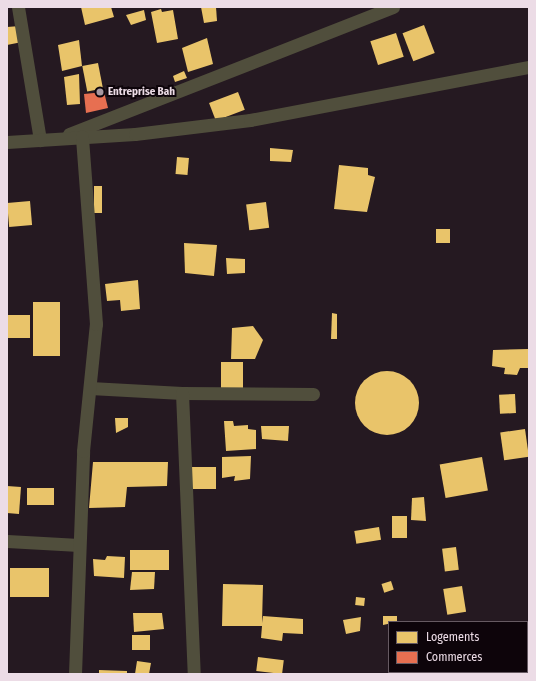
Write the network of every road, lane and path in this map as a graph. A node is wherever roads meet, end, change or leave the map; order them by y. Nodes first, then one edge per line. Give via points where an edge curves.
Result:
1 (18, 7) edge
2 (393, 7) edge
3 (372, 12) edge
4 (529, 66) edge
5 (82, 137) junction
6 (56, 139) junction
7 (40, 140) junction
8 (7, 142) edge
9 (90, 388) junction
10 (182, 393) junction
11 (313, 394) dead end
12 (7, 541) edge
13 (79, 545) junction
14 (75, 674) edge
15 (194, 674) edge

1 - 7 street
2 - 3 street
3 - 6 street
4 - 5 street via 250,120 135,134
5 - 6 street
5 - 9 street via 96,324
6 - 7 street
7 - 8 street
9 - 10 street
9 - 13 street via 83,451
10 - 11 street
10 - 15 street
12 - 13 street
13 - 14 street

